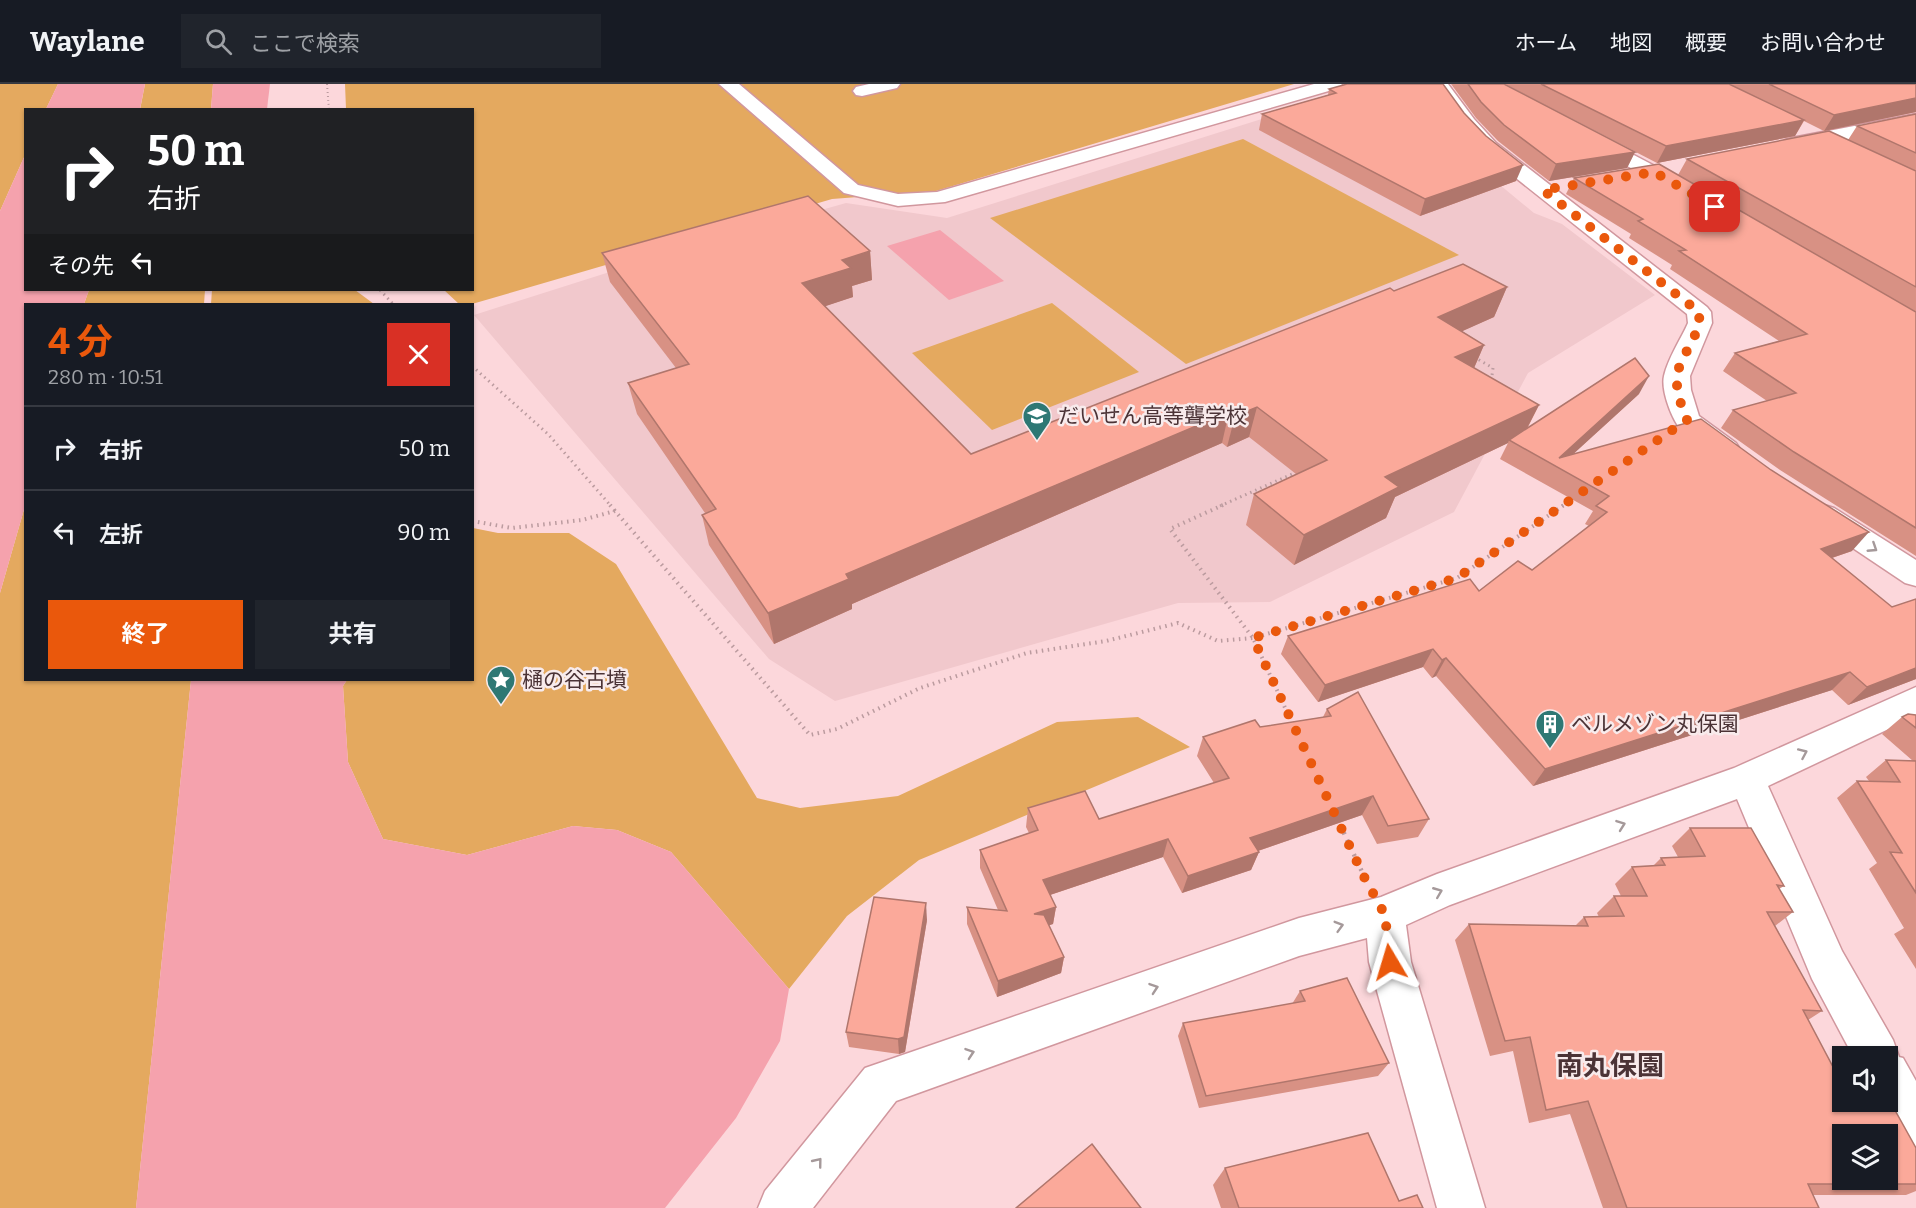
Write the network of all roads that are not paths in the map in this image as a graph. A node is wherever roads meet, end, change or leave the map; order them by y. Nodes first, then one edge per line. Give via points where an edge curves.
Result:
1 (728, 84) edge
2 (891, 84) edge
3 (1333, 84) edge
4 (1439, 84) edge
5 (862, 91) dead end
6 (1916, 120) edge
7 (1790, 123) edge
8 (1570, 128) edge
9 (1820, 138) junction
10 (1776, 147) edge
11 (1852, 154) edge
12 (1676, 167) edge
13 (1654, 172) junction
14 (1621, 177) edge
15 (1695, 195) edge
16 (1745, 462) edge
17 (1806, 504) edge
18 (1916, 575) edge
19 (1916, 701) edge
20 (1747, 779) junction
21 (1385, 915) junction
22 (1872, 1046) edge
23 (1898, 1094) edge
24 (1916, 1126) edge
25 (782, 1208) edge
26 (1461, 1208) edge

1 - 3 street via 851,189 898,200 938,198
2 - 5 street
4 - 16 street via 1489,147 1554,188 1699,312 1700,323 1677,376 1681,403 1687,420
6 - 9 street
7 - 9 street
8 - 13 street
9 - 10 street
9 - 11 street
12 - 13 street
13 - 14 street
13 - 15 street
17 -> 18 street
20 -> 19 street
21 -> 20 street via 1437,892
20 - 22 street via 1827,965
25 -> 21 street via 881,1084 1299,937
21 - 26 street via 1390,962
23 - 24 street

